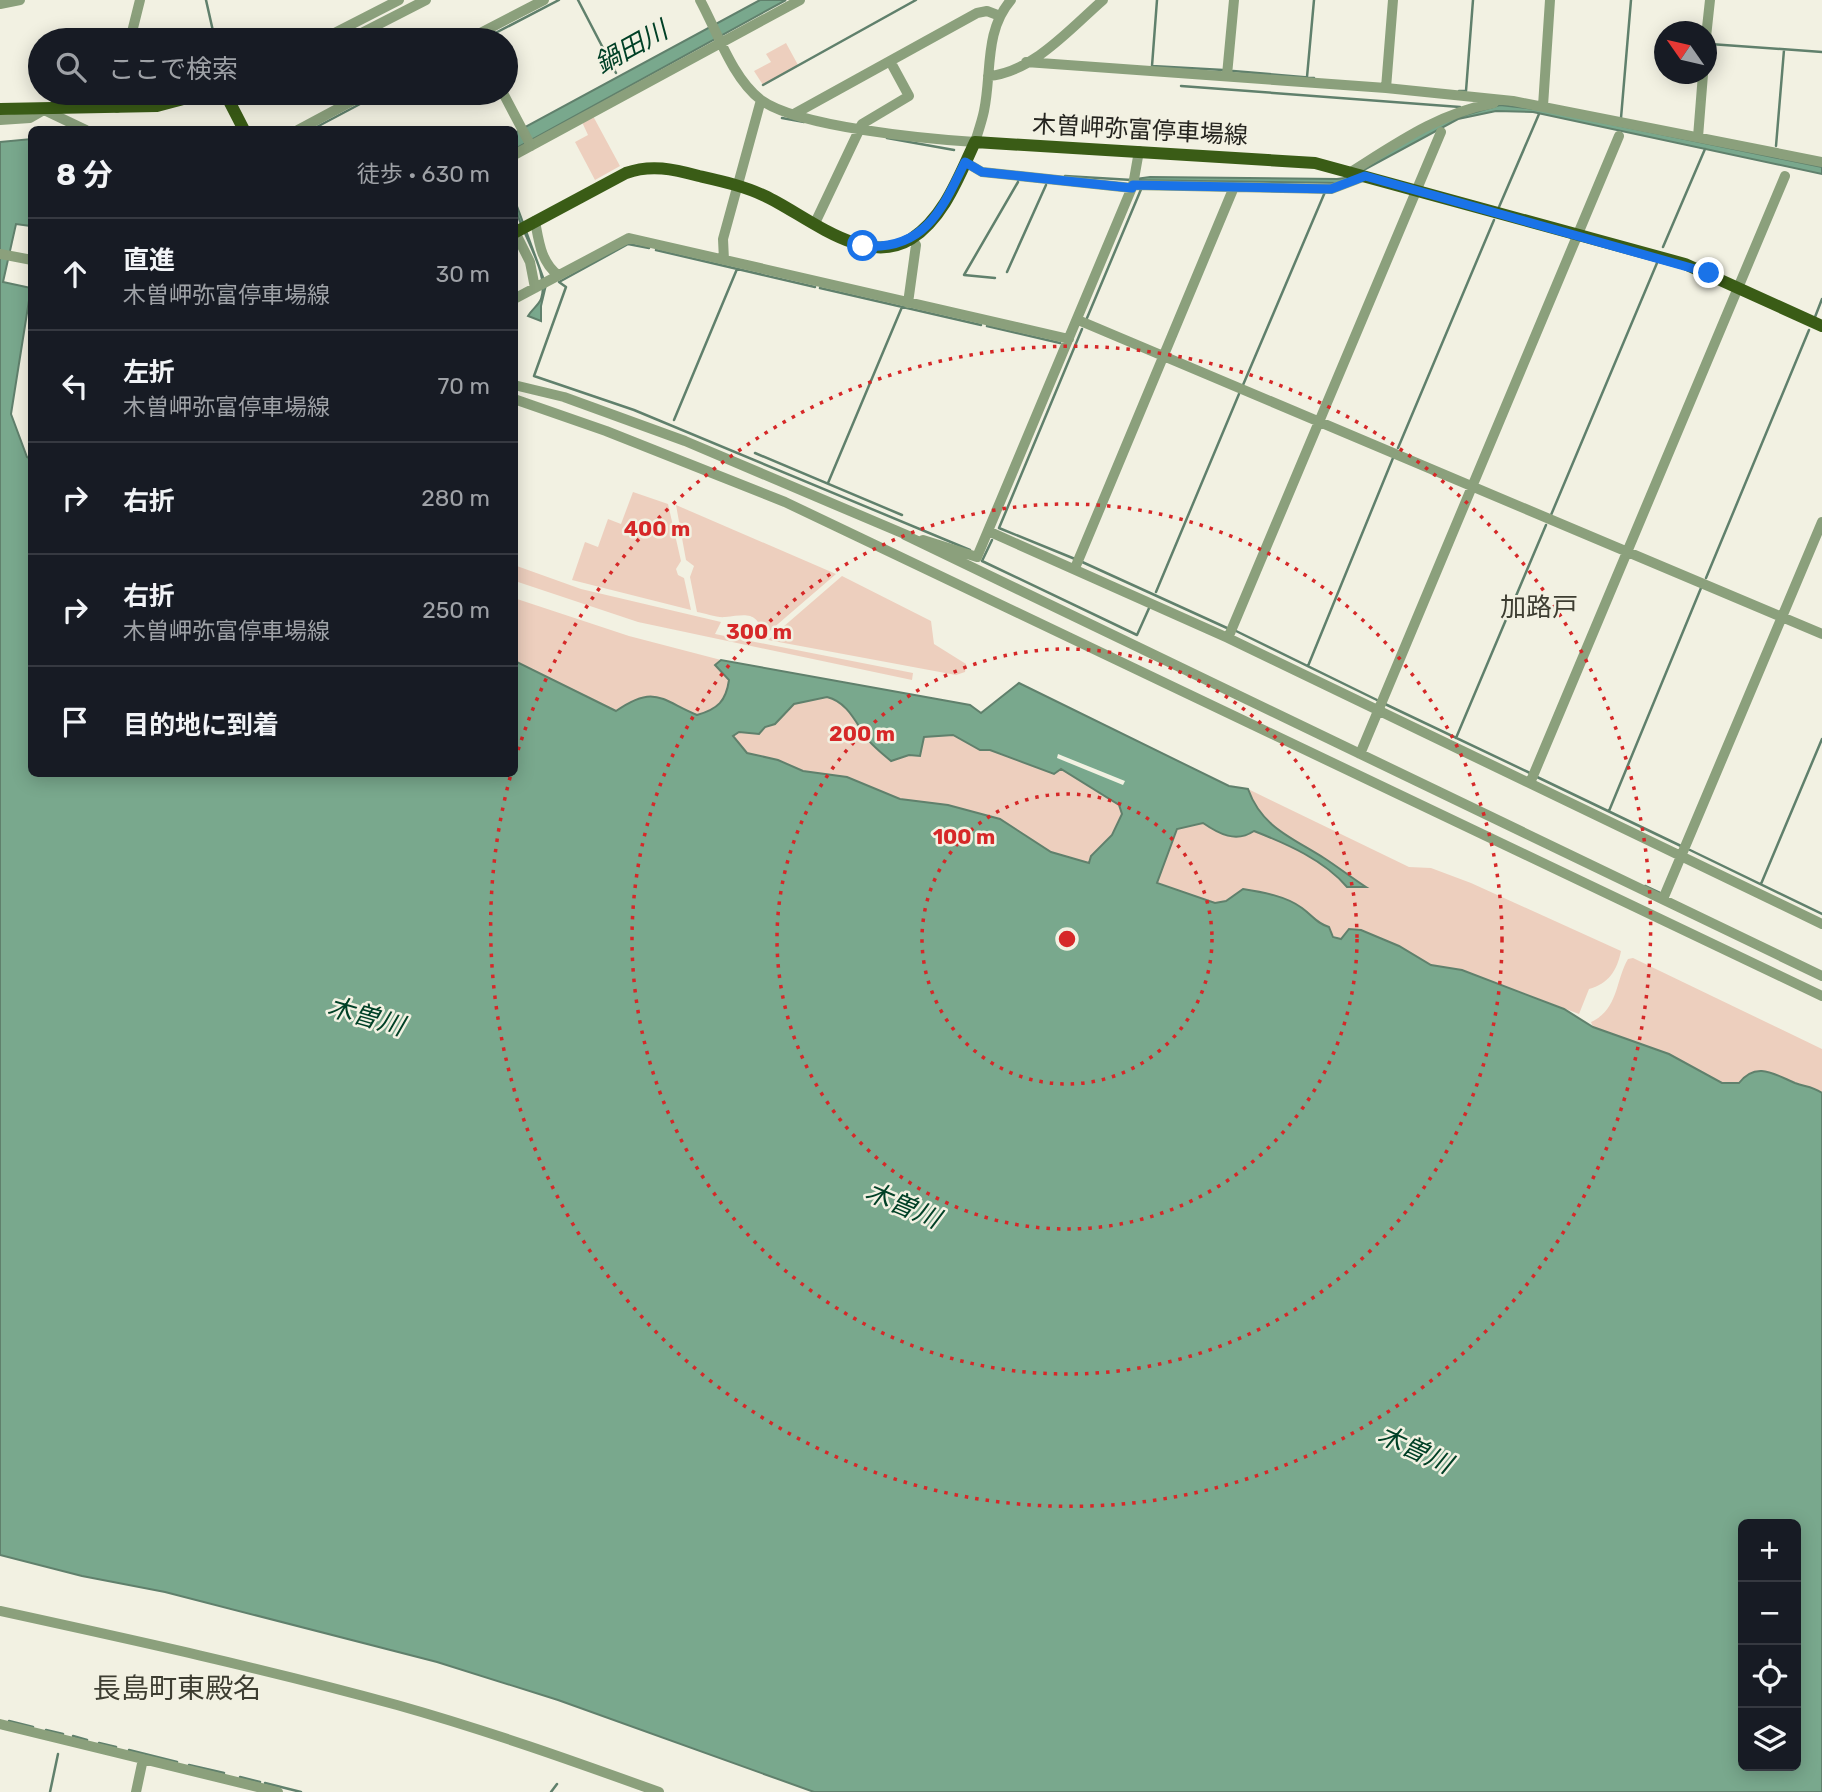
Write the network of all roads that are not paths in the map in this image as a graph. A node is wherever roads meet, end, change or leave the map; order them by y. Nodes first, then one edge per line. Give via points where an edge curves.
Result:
1 (20, 0) edge
2 (140, 0) edge
3 (400, 0) edge
4 (426, 0) edge
5 (544, 0) edge
6 (700, 0) edge
7 (800, 0) edge
8 (1011, 0) edge
9 (1103, 0) edge
10 (1234, 0) edge
11 (1393, 0) edge
12 (1550, 0) edge
13 (1710, 0) edge
14 (0, 5) edge
15 (1000, 16) junction
16 (1708, 21) edge
17 (133, 28) edge
18 (345, 28) edge
19 (371, 28) edge
20 (492, 28) edge
21 (722, 43) junction
22 (890, 61) junction
23 (1026, 62) junction
24 (1227, 75) junction
25 (988, 76) junction
26 (1702, 84) edge
27 (1386, 88) junction
28 (761, 100) junction
29 (1513, 101) junction
30 (117, 105) edge
31 (160, 105) edge
32 (231, 105) edge
33 (345, 105) edge
34 (509, 105) edge
35 (1543, 106) junction
36 (117, 108) junction
37 (0, 109) edge
38 (44, 110) junction
39 (794, 114) junction
40 (0, 120) edge
41 (78, 126) edge
42 (242, 126) edge
43 (305, 126) edge
44 (860, 128) junction
45 (1441, 132) dead end
46 (1619, 136) dead end
47 (1698, 137) junction
48 (975, 142) junction
49 (530, 145) junction
50 (1139, 151) junction
51 (518, 152) edge
52 (965, 162) junction
53 (1822, 162) edge
54 (1357, 174) junction
55 (1785, 176) dead end
56 (738, 186) junction
57 (1133, 186) junction
58 (1234, 187) junction
59 (1414, 191) junction
60 (815, 223) junction
61 (521, 229) edge
62 (1578, 235) junction
63 (912, 239) junction
64 (5, 255) edge
65 (28, 259) edge
66 (724, 260) junction
67 (545, 282) junction
68 (1737, 287) junction
69 (518, 297) edge
70 (908, 303) junction
71 (1078, 320) junction
72 (1822, 326) edge
73 (1069, 339) junction
74 (1163, 357) junction
75 (518, 387) edge
76 (518, 400) edge
77 (1319, 421) junction
78 (1472, 487) junction
79 (1822, 522) edge
80 (988, 531) junction
81 (905, 535) junction
82 (1627, 551) junction
83 (1075, 568) junction
84 (1782, 617) junction
85 (1822, 634) edge
86 (1228, 638) junction
87 (1379, 710) junction
88 (1360, 754) junction
89 (1530, 783) junction
90 (1682, 857) junction
91 (1663, 899) junction
92 (1822, 924) edge
93 (1822, 976) edge
94 (1822, 996) edge
95 (0, 1611) edge
96 (0, 1724) edge
97 (143, 1759) junction
98 (136, 1792) edge
99 (278, 1792) edge
100 (659, 1792) edge

1 - 14 street
2 - 17 street
3 - 18 street
4 - 19 street
5 - 20 street
6 - 21 street
7 - 21 street
8 - 15 street
9 - 23 street
10 - 24 street
11 - 27 street
12 - 35 street
13 - 16 street
15 - 22 street via 987,10 976,13
15 - 25 street
21 - 28 street via 738,73
21 - 49 street
22 - 39 street
22 - 44 street via 908,96
23 - 24 street
23 - 25 street via 1002,75
24 - 27 street
25 - 48 street via 985,110
26 - 47 street
27 - 29 street
28 - 39 street
28 - 56 street
29 - 35 street
29 - 54 street via 1471,107 1444,117
30 - 36 street
31 - 36 main road
32 - 42 main road
33 - 43 street
34 - 49 street
35 - 47 street
36 - 38 main road
37 - 38 main road
38 - 40 street via 30,118
38 - 41 street
39 - 44 street
44 - 48 street
44 - 60 street
45 - 59 street
46 - 62 street
47 - 53 street
48 - 50 main road, 木曽岬弥富停車場線
48 - 52 main road
49 - 51 street
50 - 54 main road, 木曽岬弥富停車場線 via 1302,161
50 - 57 street
52 - 57 street via 982,172
52 - 63 main road via 936,216
54 - 58 street via 1331,189
54 - 59 main road, 木曽岬弥富停車場線
55 - 68 street
56 - 60 main road
56 - 61 main road via 645,168 626,173
56 - 66 street via 723,239
57 - 58 street
57 - 71 street
58 - 74 street
59 - 62 main road, 木曽岬弥富停車場線
59 - 77 street
60 - 63 main road via 863,246 891,246
61 - 67 street via 530,262
61 - 67 street via 542,252 548,267
62 - 68 main road, 木曽岬弥富停車場線 via 1685,264
62 - 78 street
63 - 70 street via 916,245
64 - 65 street
66 - 67 street via 629,238
66 - 70 street
67 - 69 street
68 - 72 main road, 木曽岬弥富停車場線
68 - 82 street
70 - 73 street
71 - 73 street
71 - 74 street
73 - 80 street
74 - 77 street
74 - 83 street
75 - 81 street via 564,397 685,441
76 - 94 street via 797,507
77 - 78 street
77 - 86 street
78 - 82 street
78 - 87 street
79 - 84 street
80 - 81 street via 977,557
80 - 83 street
81 - 88 street
82 - 84 street
82 - 89 street
83 - 86 street
84 - 85 street
84 - 90 street
86 - 87 street
87 - 88 street
87 - 89 street
88 - 91 street
89 - 90 street
90 - 91 street
90 - 92 street
91 - 93 street
95 - 100 street via 191,1653 397,1706
96 - 97 street
97 - 98 street
97 - 99 street

